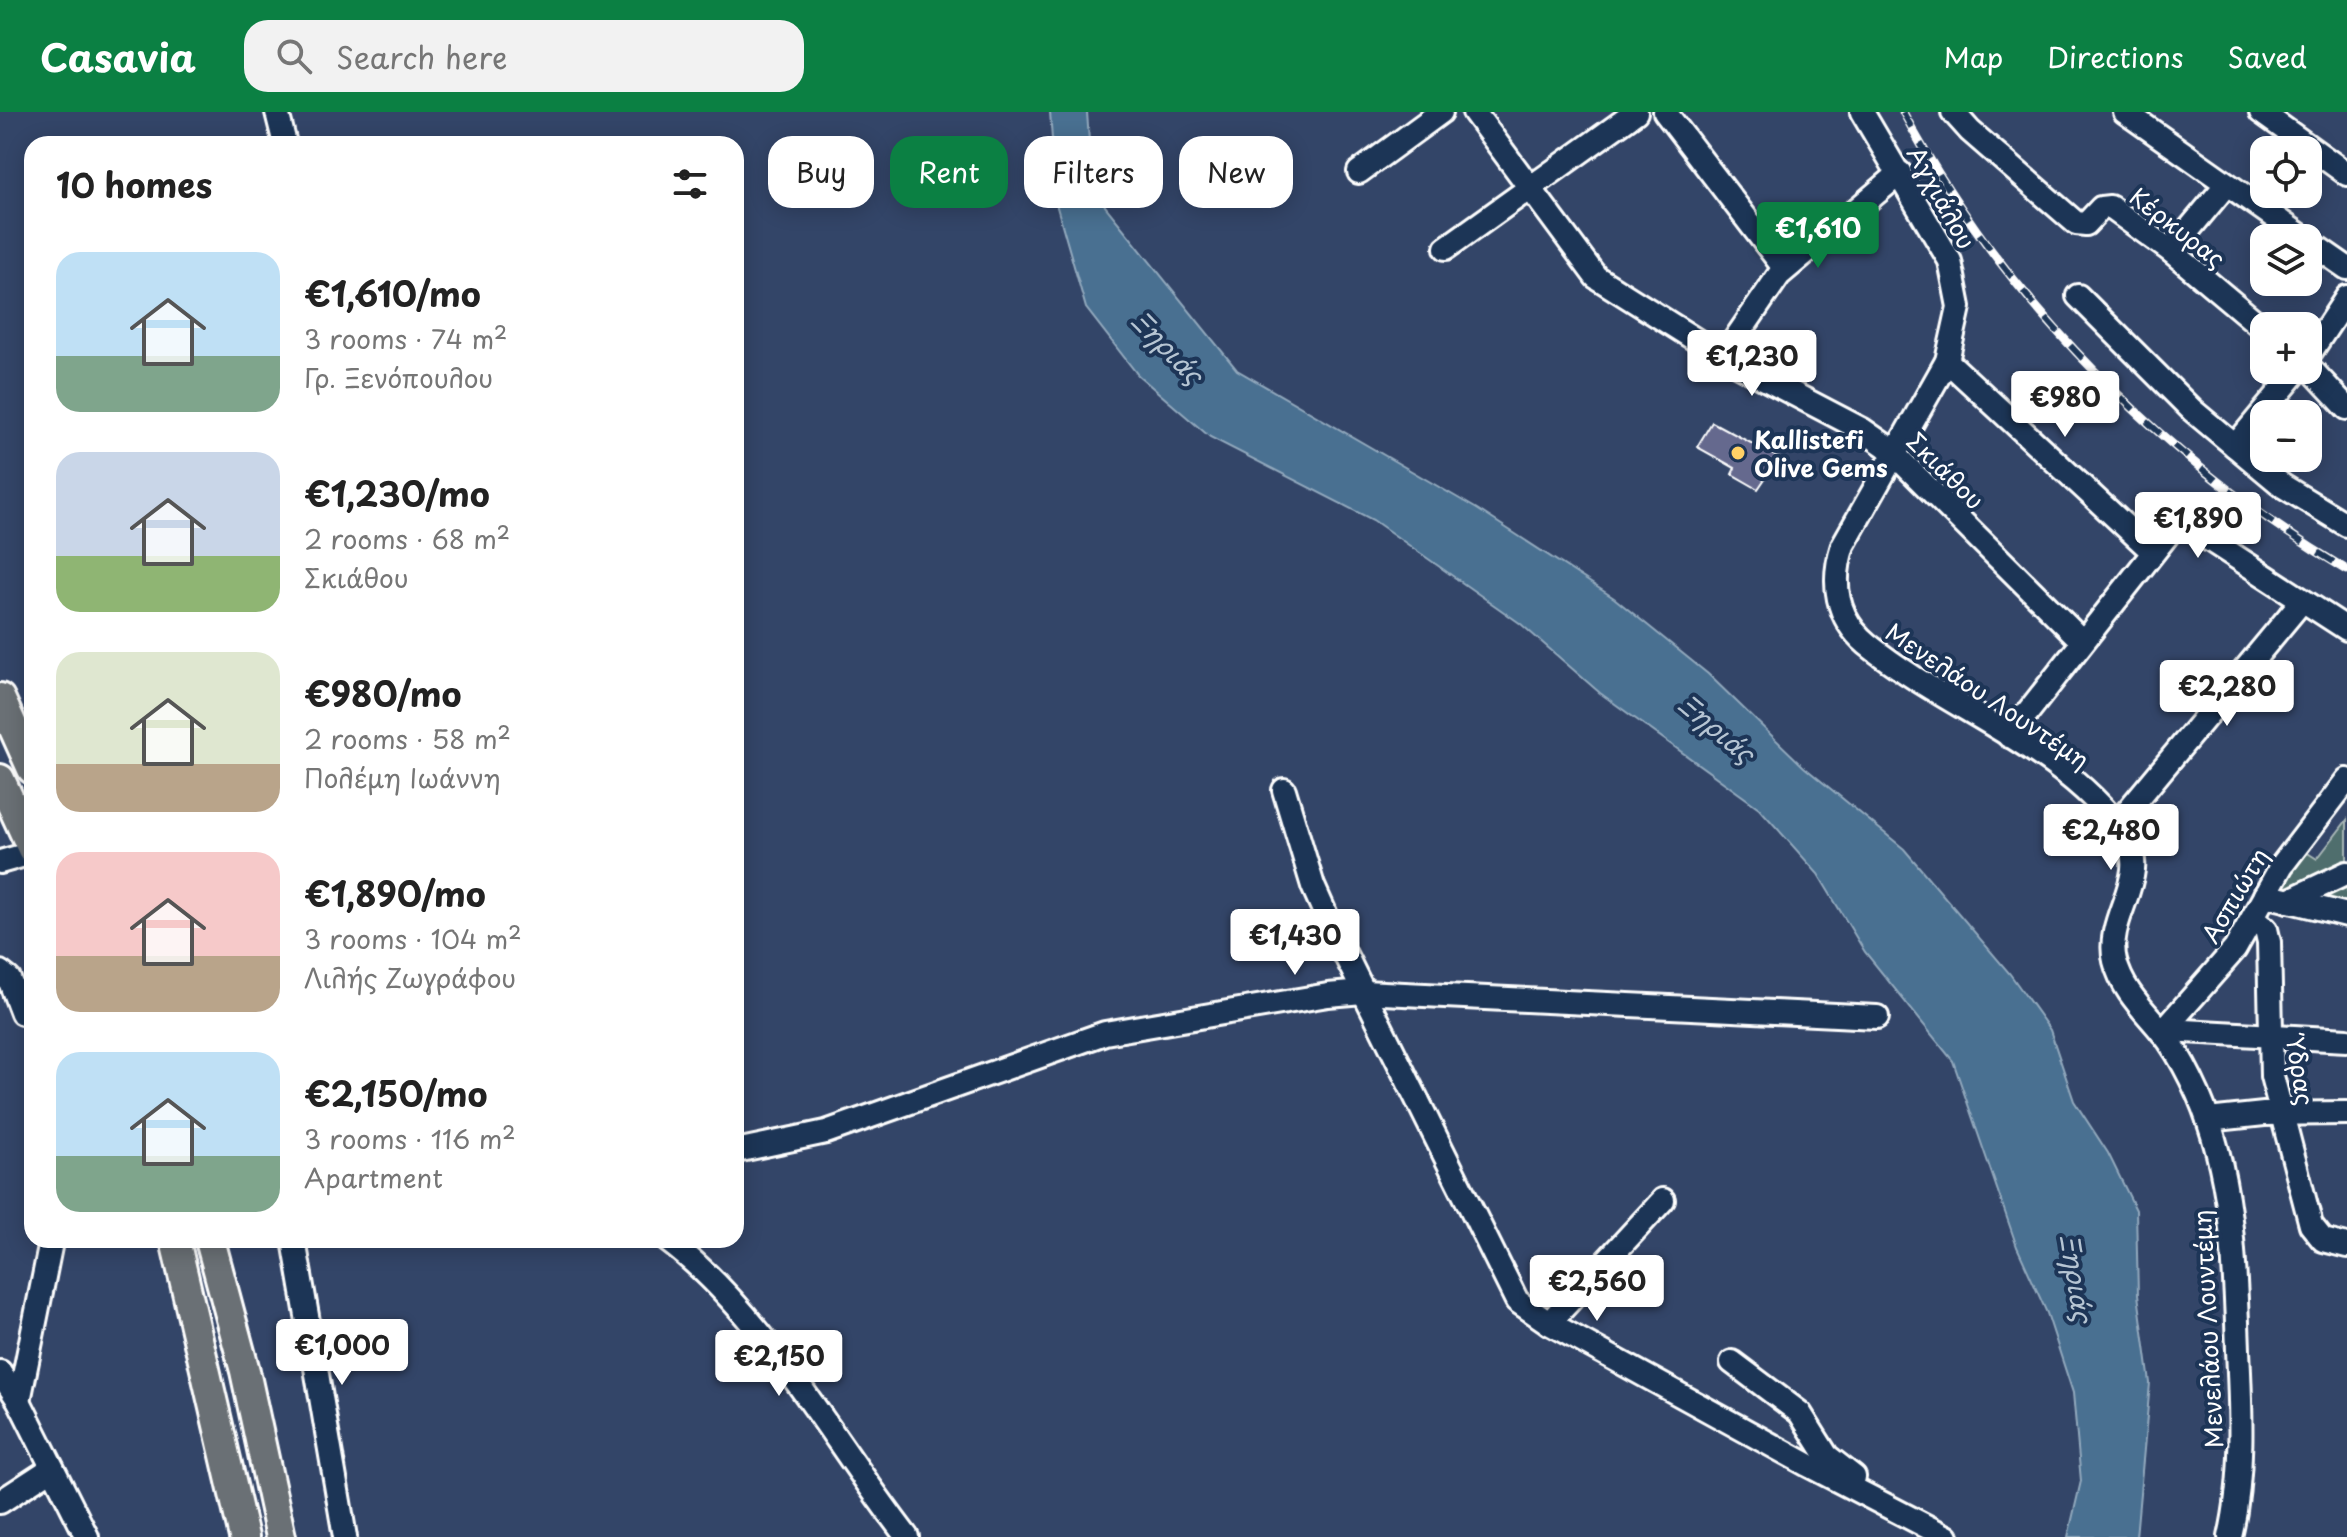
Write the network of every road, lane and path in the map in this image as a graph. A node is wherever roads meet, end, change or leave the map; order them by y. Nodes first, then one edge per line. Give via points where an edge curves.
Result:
1 (277, 112) edge
2 (1441, 112) edge
3 (1474, 112) edge
4 (1636, 112) edge
5 (1665, 112) edge
6 (1862, 112) edge
7 (1953, 112) edge
8 (2125, 112) edge
9 (2261, 112) edge
10 (283, 136) edge
11 (1359, 172) dead end
12 (1900, 173) junction
13 (2347, 174) edge
14 (2226, 185) junction
15 (1528, 188) junction
16 (2283, 224) edge
17 (1446, 248) dead end
18 (2171, 251) junction
19 (2322, 251) edge
20 (2347, 268) edge
21 (1785, 269) junction
22 (2078, 296) dead end
23 (2347, 297) edge
24 (2250, 317) edge
25 (2322, 335) edge
26 (1723, 357) junction
27 (1947, 361) junction
28 (2322, 381) edge
29 (2286, 384) edge
30 (2347, 408) edge
31 (2235, 446) junction
32 (1896, 455) junction
33 (2347, 525) edge
34 (2152, 551) junction
35 (2302, 601) junction
36 (2347, 629) edge
37 (2082, 641) junction
38 (0, 698) edge
39 (2009, 736) junction
40 (24, 751) edge
41 (0, 779) edge
42 (2347, 780) edge
43 (1284, 790) dead end
44 (2116, 825) junction
45 (24, 832) edge
46 (24, 854) edge
47 (0, 862) edge
48 (2347, 873) edge
49 (2265, 895) junction
50 (2288, 901) junction
51 (2347, 915) edge
52 (2253, 918) junction
53 (0, 972) edge
54 (1363, 992) junction
55 (22, 1013) dead end
56 (1877, 1017) dead end
57 (2165, 1031) junction
58 (2268, 1034) junction
59 (2347, 1040) edge
60 (2347, 1113) edge
61 (2280, 1114) junction
62 (2208, 1120) junction
63 (744, 1149) edge
64 (1663, 1200) dead end
65 (2347, 1246) edge
66 (50, 1248) edge
67 (177, 1248) edge
68 (212, 1248) edge
69 (295, 1248) edge
70 (676, 1248) edge
71 (1549, 1323) junction
72 (1732, 1362) dead end
73 (0, 1372) edge
74 (19, 1401) junction
75 (52, 1468) junction
76 (0, 1502) edge
77 (1943, 1534) edge
78 (87, 1537) edge
79 (244, 1537) edge
80 (281, 1537) edge
81 (345, 1537) edge
82 (907, 1537) edge
83 (2230, 1537) edge

1 - 10 street
2 - 11 street
3 - 15 street, Σκιάθου
4 - 15 street
5 - 21 street
6 - 12 street, Αγχιάλου
7 - 18 street, Κέρκυρας via 2076,223 2086,224 2106,205
8 - 14 street
9 - 13 street
12 - 21 street
12 - 27 street, Αγχιάλου via 1953,270 1959,307
14 - 16 street
14 - 18 street
15 - 17 street
15 - 26 street, Σκιάθου via 1596,277
18 - 24 street, Κέρκυρας
19 - 20 street
21 - 26 street
22 - 31 street
23 - 25 street
26 - 32 street, Σκιάθου via 1863,430
27 - 32 street, Μενελάου Λουντέμη
27 - 34 street
28 - 30 street
29 - 31 street
31 - 33 street via 2283,486
32 - 37 street, Σκιάθου
32 - 39 street, Μενελάου Λουντέμη via 1843,545 1837,583 1842,611 1873,649
34 - 35 street via 2177,521
34 - 37 street
35 - 36 street
35 - 44 street
37 - 39 street
38 - 40 main road
39 - 44 street, Μενελάου Λουντέμη via 2067,777
41 - 45 main road
42 - 49 street, Ασπιώτη via 2295,845
43 - 54 street via 1313,886
44 - 57 street, Μενελάου Λουντέμη via 2135,862 2117,925 2115,960 2127,989
46 - 47 street
48 - 50 street
49 - 50 street
49 - 52 street, Ασπιώτη
50 - 51 street
52 - 57 street, Ασπιώτη via 2226,961
52 - 58 street, Ύδρας via 2266,929 2269,942
53 - 55 street via 9,979
54 - 56 street
54 - 63 street via 1105,1033 826,1132
54 - 71 street via 1512,1296
57 - 58 street
57 - 62 street, Μενελάου Λουντέμη
58 - 59 street
58 - 61 street, Ύδρας
60 - 61 street
61 - 62 street
61 - 65 street, Ύδρας via 2315,1233 2326,1242
62 - 83 street, Μενελάου Λουντέμη via 2224,1179 2234,1252 2240,1434
64 - 71 street
66 - 74 street
67 - 79 main road
68 - 80 main road
69 - 81 street
70 - 82 street via 707,1275 765,1343
71 - 77 street
72 - 77 street via 1800,1413 1836,1465 1930,1512
73 - 74 street
74 - 75 street
75 - 76 street
75 - 78 street

